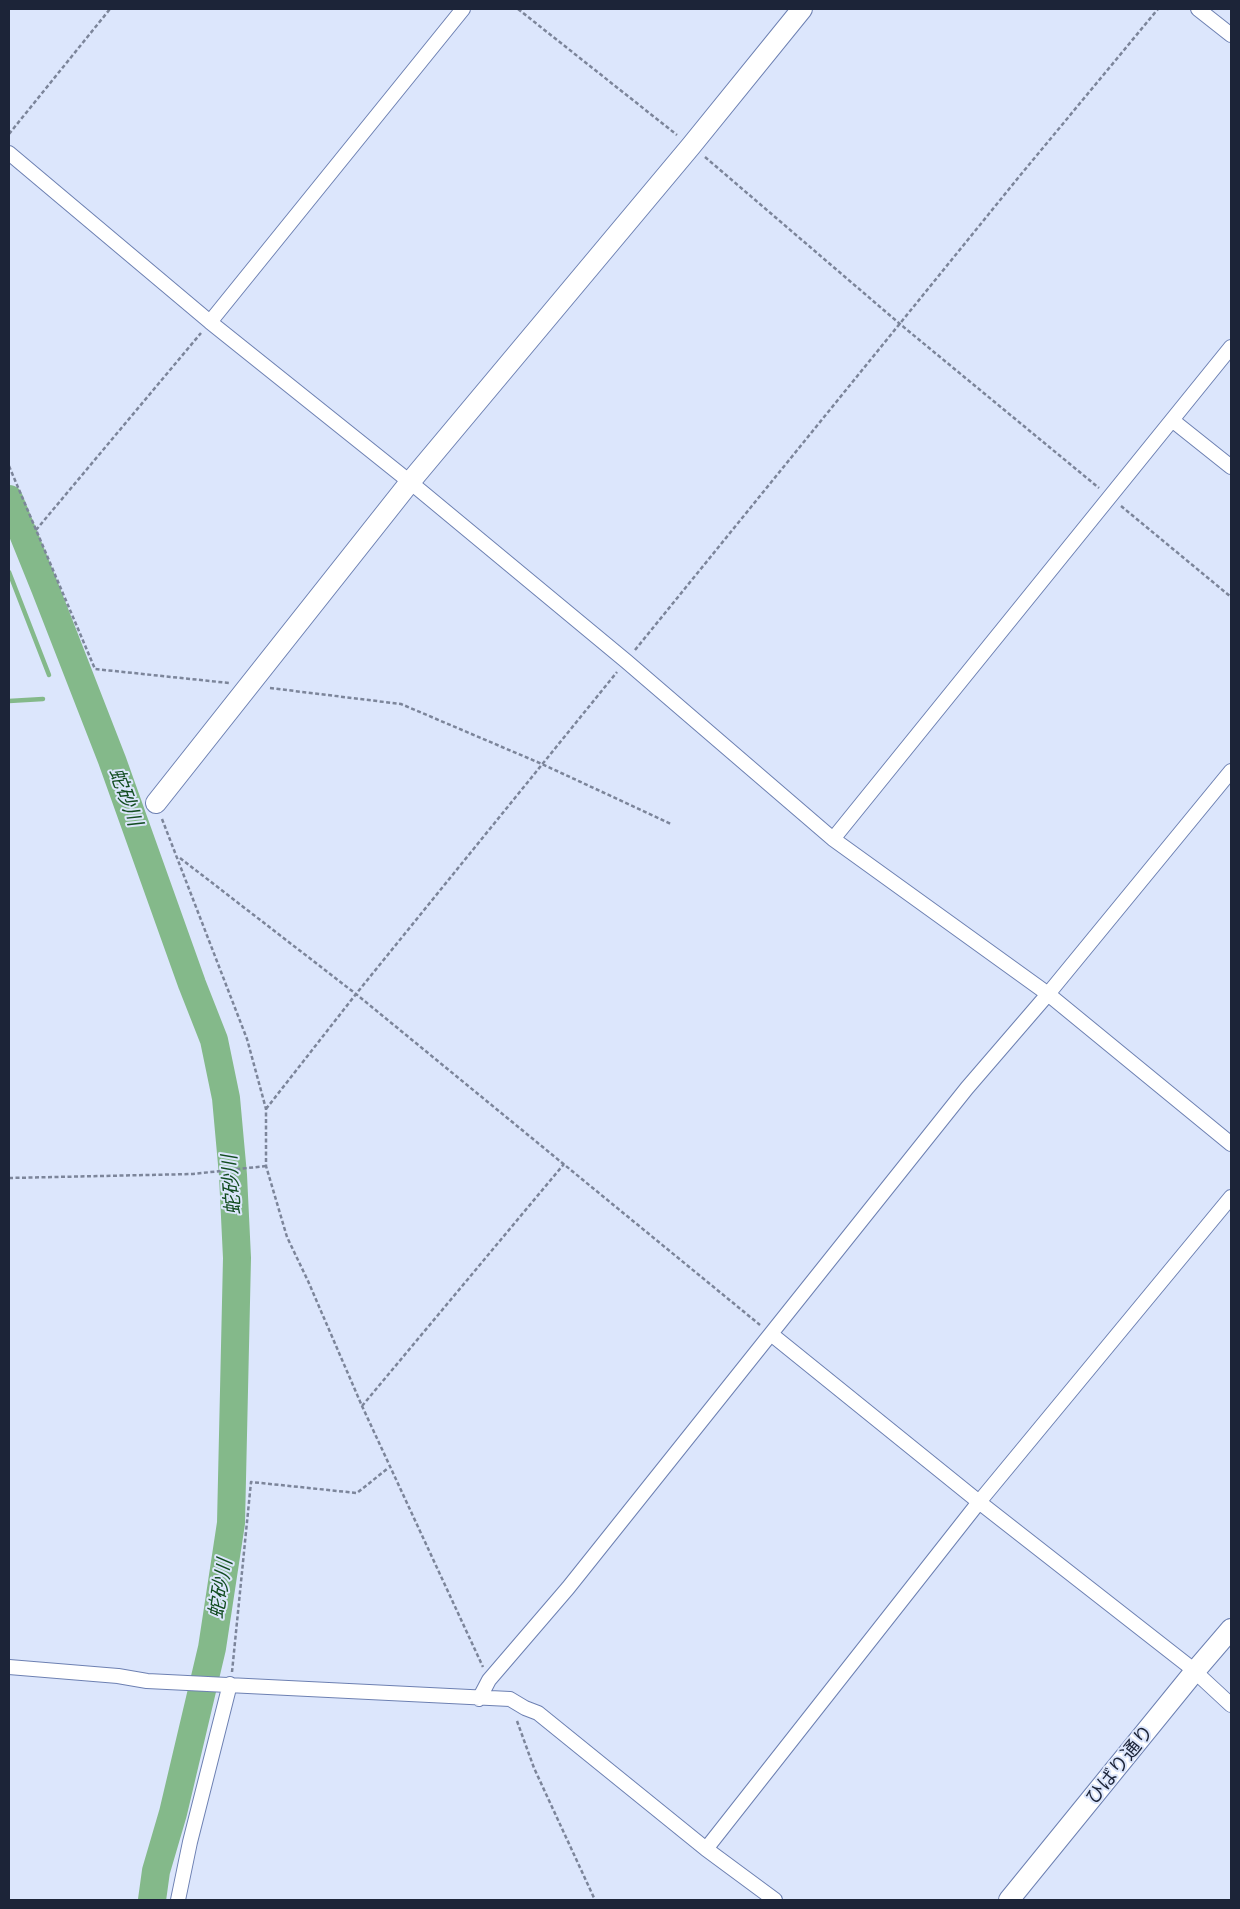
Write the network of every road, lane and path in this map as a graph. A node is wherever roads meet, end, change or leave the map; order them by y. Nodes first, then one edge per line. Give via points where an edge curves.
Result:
1 (110, 9) edge
2 (463, 9) edge
3 (518, 9) edge
4 (802, 9) edge
5 (1158, 9) edge
6 (1198, 9) edge
7 (1231, 35) edge
8 (9, 134) edge
9 (691, 146) junction
10 (9, 153) edge
11 (210, 322) junction
12 (900, 324) junction
13 (1231, 346) edge
14 (1172, 420) junction
15 (9, 466) edge
16 (1231, 467) edge
17 (410, 482) junction
18 (1110, 497) junction
19 (36, 530) junction
20 (1231, 597) edge
21 (626, 661) junction
22 (249, 686) junction
23 (542, 764) junction
24 (1231, 770) edge
25 (156, 804) joint
26 (671, 824) dead end
27 (834, 839) junction
28 (178, 857) junction
29 (356, 994) junction
30 (1048, 994) junction
31 (266, 1109) junction
32 (1231, 1144) edge
33 (564, 1164) junction
34 (266, 1166) junction
35 (9, 1178) edge
36 (1231, 1197) edge
37 (771, 1334) junction
38 (362, 1406) junction
39 (387, 1469) dead end
40 (979, 1502) junction
41 (1231, 1630) edge
42 (9, 1667) edge
43 (1195, 1671) junction
44 (489, 1680) junction
45 (236, 1685) junction
46 (479, 1699) junction
47 (510, 1699) junction
48 (1231, 1705) edge
49 (706, 1849) junction
50 (178, 1900) edge
51 (595, 1900) edge
52 (775, 1900) edge
53 (1009, 1900) edge

1 - 8 path
2 - 11 street
3 - 9 path
4 - 9 street
5 - 12 path
6 - 7 street
9 - 12 path
9 - 17 street
10 - 11 street
11 - 17 street
11 - 19 path
12 - 18 path
12 - 21 path
13 - 14 street
14 - 16 street
14 - 18 street
15 - 19 path
17 - 21 street
17 - 22 street
18 - 20 path
18 - 27 street
19 - 22 path via 95,669
21 - 23 path
21 - 27 street
22 - 23 path via 401,704
22 - 25 street
23 - 26 path
23 - 29 path
24 - 30 street
25 - 28 path
27 - 30 street
28 - 29 path
28 - 31 path via 248,1039
29 - 31 path
29 - 33 path
30 - 32 street
30 - 37 street via 968,1088
31 - 34 path
33 - 37 path
33 - 38 path
34 - 35 path via 193,1174
34 - 38 path via 287,1237
36 - 40 street
37 - 40 street
37 - 44 street via 568,1588
38 - 44 path
39 - 45 path via 357,1494 251,1482
40 - 43 street
40 - 49 street
41 - 43 street, ひばり通り
42 - 45 street via 147,1681
43 - 48 street
43 - 53 street, ひばり通り
44 - 46 street
45 - 46 street
45 - 50 street via 190,1842
46 - 47 street
47 - 49 street via 538,1713
47 - 51 path via 534,1768
49 - 52 street

